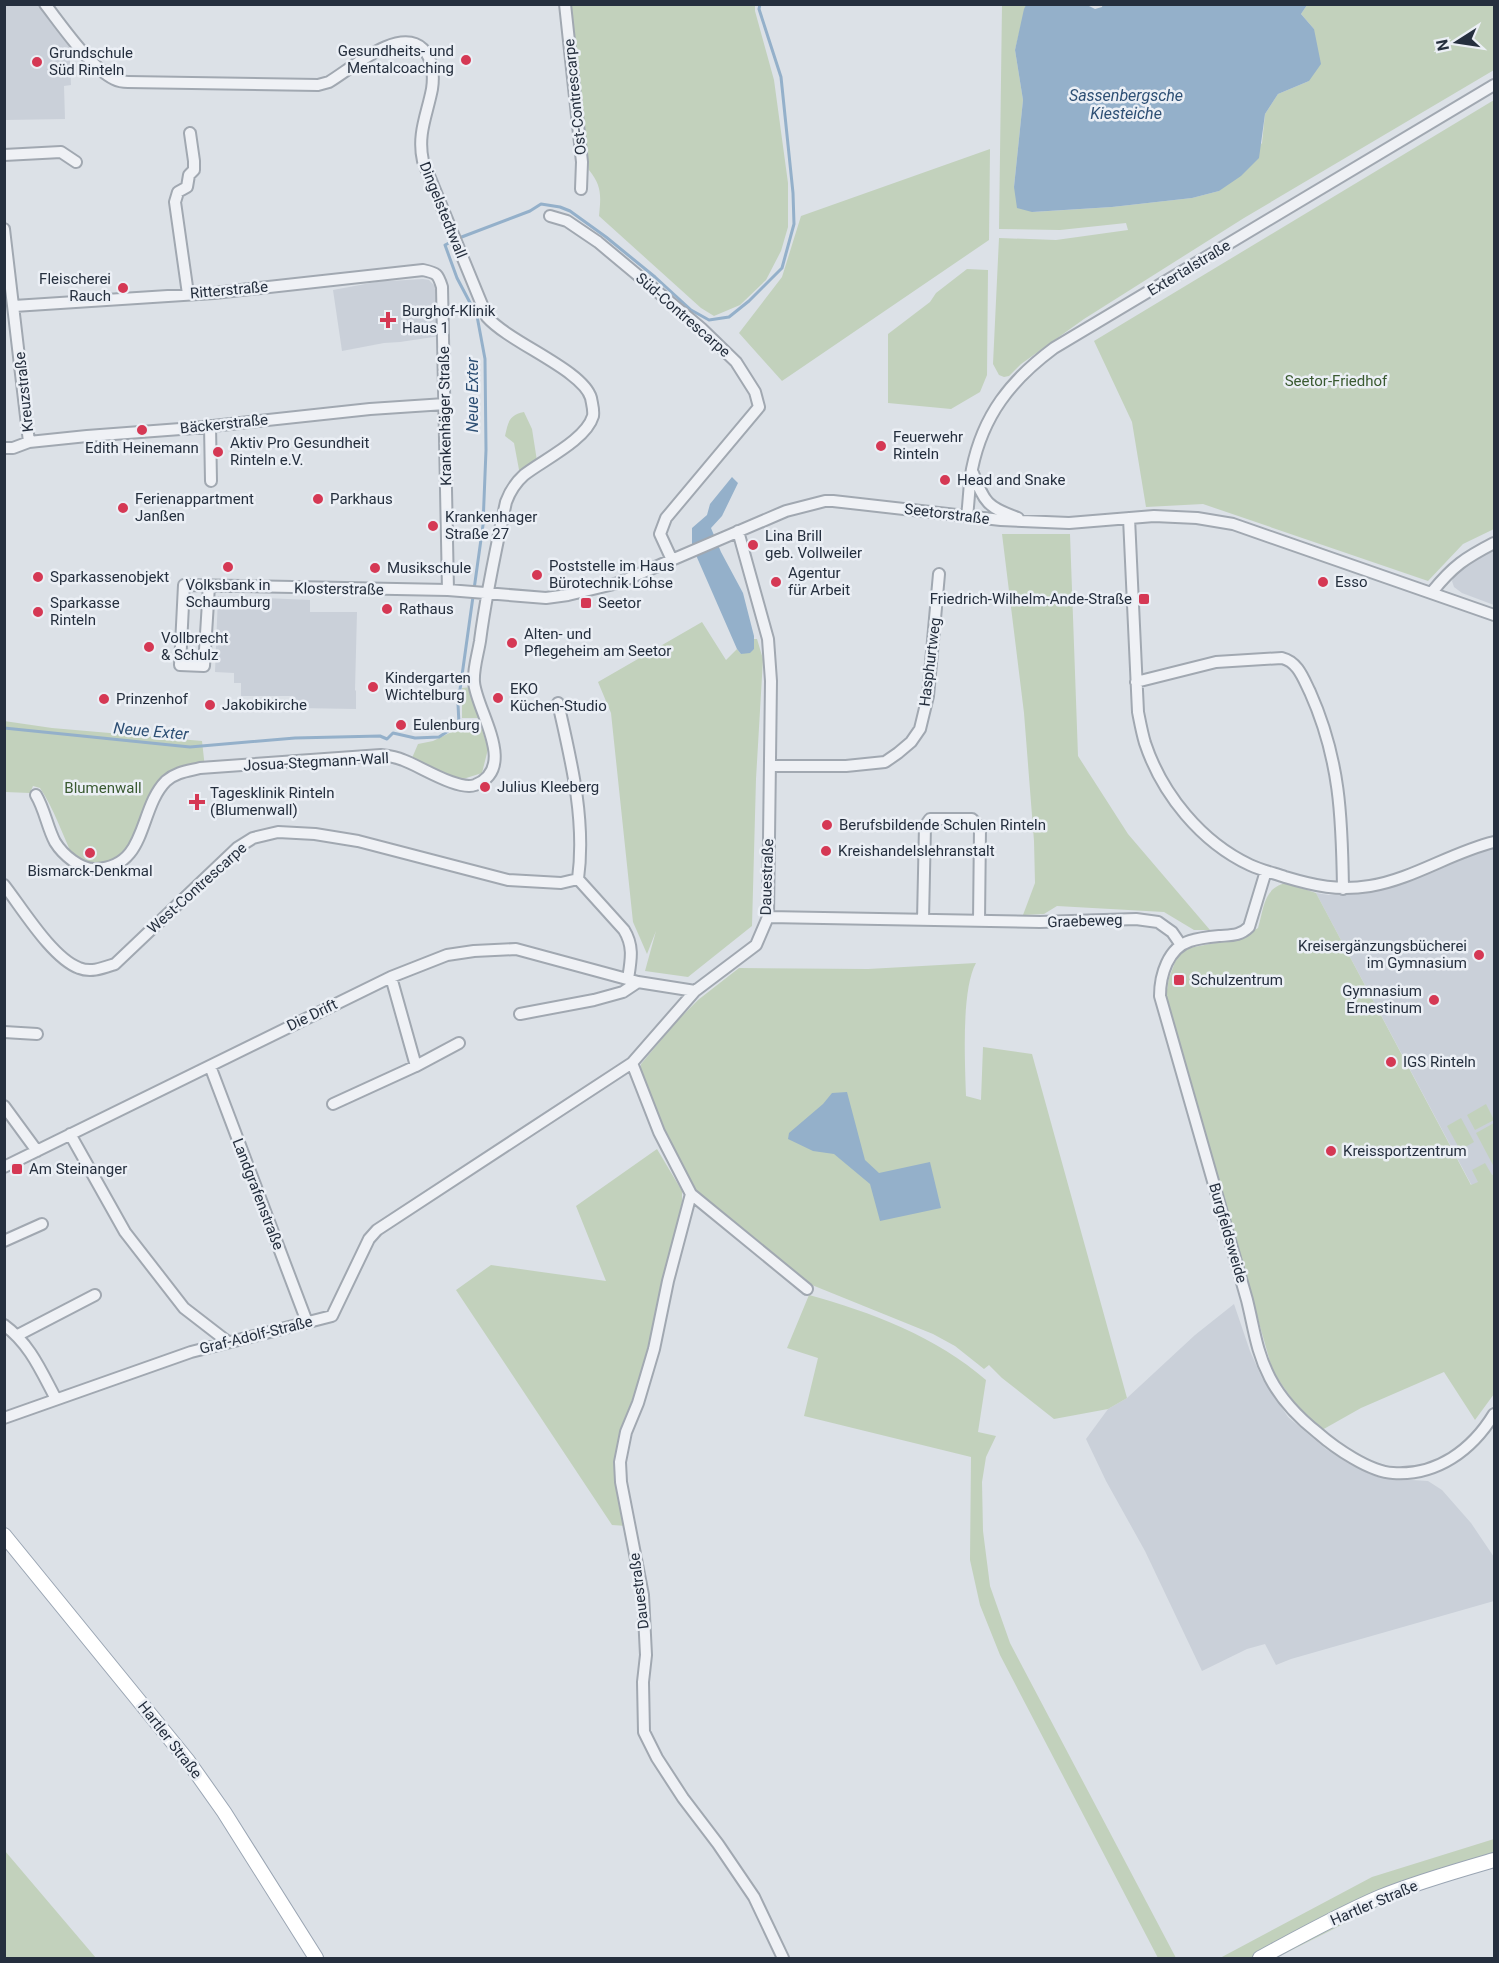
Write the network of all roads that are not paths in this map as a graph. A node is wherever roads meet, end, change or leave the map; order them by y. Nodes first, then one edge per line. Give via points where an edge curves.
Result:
1 (45, 4) edge
2 (565, 4) edge
3 (1494, 85) edge
4 (190, 133) dead end
5 (4, 155) edge
6 (76, 162) dead end
7 (581, 189) dead end
8 (550, 216) dead end
9 (4, 229) edge
10 (439, 278) joint
11 (188, 294) junction
12 (4, 299) edge
13 (14, 306) junction
14 (445, 404) junction
15 (210, 426) junction
16 (29, 442) junction
17 (4, 448) edge
18 (972, 470) junction
19 (212, 481) dead end
20 (967, 516) junction
21 (1129, 518) junction
22 (1031, 522) junction
23 (734, 533) junction
24 (1494, 543) edge
25 (672, 560) junction
26 (939, 574) dead end
27 (209, 586) junction
28 (448, 590) junction
29 (1432, 592) junction
30 (478, 593) junction
31 (1494, 615) edge
32 (1136, 682) junction
33 (558, 703) dead end
34 (770, 766) junction
35 (36, 795) dead end
36 (1494, 842) edge
37 (1266, 871) junction
38 (578, 879) junction
39 (4, 885) edge
40 (1343, 890) junction
41 (768, 917) junction
42 (923, 920) junction
43 (979, 921) junction
44 (1181, 945) junction
45 (391, 977) junction
46 (633, 980) junction
47 (695, 991) junction
48 (520, 1014) dead end
49 (4, 1032) edge
50 (37, 1035) dead end
51 (459, 1043) dead end
52 (632, 1064) junction
53 (210, 1066) junction
54 (416, 1066) junction
55 (333, 1104) dead end
56 (4, 1106) edge
57 (70, 1134) junction
58 (37, 1151) junction
59 (4, 1167) edge
60 (691, 1194) junction
61 (42, 1224) dead end
62 (4, 1241) edge
63 (807, 1289) dead end
64 (95, 1295) dead end
65 (307, 1322) junction
66 (4, 1325) edge
67 (18, 1335) junction
68 (228, 1342) junction
69 (56, 1399) junction
70 (1494, 1414) edge
71 (4, 1418) edge
72 (4, 1535) edge
73 (1494, 1860) edge
74 (316, 1959) edge
75 (783, 1959) edge
76 (1260, 1959) edge

1 - 30 street, Dingelstedtwall via 89,58 116,81 318,85 387,46 415,43 426,52 433,75 420,150 487,317 576,377 589,393 594,412 582,433 523,476 511,490
2 - 7 street, Ost-Contrescarpe via 582,162
3 - 18 street, Extertalstraße via 1046,354 1007,390 986,425
4 - 11 street via 194,170 175,202
5 - 6 street via 61,152
8 - 25 street, Süd-Contrescarpe via 567,221 598,242 701,328 736,362 755,392 759,407 666,518 660,534
9 - 13 street, Kreuzstraße
10 - 11 street, Ritterstraße via 435,272 423,270
10 - 14 street, Krankenhäger Straße
11 - 13 street, Ritterstraße
12 - 13 street
13 - 16 street, Kreuzstraße
14 - 15 street, Bäckerstraße
14 - 28 street, Krankenhäger Straße
15 - 16 street, Bäckerstraße
15 - 19 street
16 - 17 street, Bäckerstraße
18 - 20 street, Extertalstraße
18 - 22 street via 987,503
20 - 22 street, Seetorstraße
20 - 23 street, Seetorstraße via 825,501 786,511
21 - 22 street, Seetorstraße
21 - 29 street, Seetorstraße via 1197,518 1233,524
21 - 32 street
23 - 25 street, Seetorstraße
23 - 34 street, Dauestraße via 768,639
24 - 29 street via 1461,561
25 - 30 street, Seetorstraße via 618,583 584,592 546,598
26 - 34 street, Hasphurtweg via 928,696 920,729 911,741 885,762
27 - 27 street, Klosterstraße via 184,585 180,665 204,666
27 - 28 street, Klosterstraße
28 - 30 street, Klosterstraße
29 - 31 street, Seetorstraße
30 - 35 street, Josua-Stegmann-Wall via 474,682 495,757 492,770 476,785 464,787 403,759 381,755 176,773 157,794 129,855 119,864 89,870 56,843
32 - 37 street via 1145,743 1171,796 1208,838
32 - 40 street via 1216,663 1282,658 1297,666 1318,710 1337,780
33 - 38 street via 578,810 582,854
34 - 41 street, Dauestraße
36 - 40 street via 1401,878
37 - 40 street
37 - 44 street via 1249,927 1243,933
38 - 39 street, West-Contrescarpe via 561,883 508,880 358,841 278,832 253,838 237,848 115,964 96,971 79,969 57,954
38 - 46 street via 630,939
41 - 42 street, Graebeweg
41 - 47 street, Dauestraße via 756,945
42 - 43 street, Graebeweg
42 - 43 street via 925,826 930,819 958,818 972,819 980,828
43 - 44 street, Graebeweg via 1136,919 1158,922
44 - 70 street, Burgfeldsweide via 1164,970 1160,996 1247,1300 1254,1337 1271,1380 1290,1407 1328,1442 1352,1457 1392,1473 1421,1472 1440,1465 1467,1448
45 - 46 street, Die Drift via 447,955 516,949
45 - 53 street, Die Drift
45 - 54 street
46 - 47 street, Die Drift
46 - 48 street via 623,992
47 - 52 street, Dauestraße
49 - 50 street
51 - 54 street
52 - 60 street via 659,1132
52 - 65 street, Graf-Adolf-Straße via 377,1230 332,1316
53 - 57 street, Die Drift
53 - 65 street, Landgrafenstraße
54 - 55 street
56 - 58 street
57 - 58 street, Die Drift
57 - 68 street via 125,1232 184,1308
58 - 59 street, Die Drift
60 - 63 street
60 - 75 street, Dauestraße via 654,1349 620,1462 643,1595 644,1732 683,1798 754,1897
61 - 62 street
64 - 67 street
65 - 68 street, Graf-Adolf-Straße
66 - 67 street
67 - 69 street
68 - 69 street, Graf-Adolf-Straße
69 - 71 street, Graf-Adolf-Straße
72 - 74 main road, Hartler Straße via 201,1778
73 - 76 main road, Hartler Straße via 1381,1897

